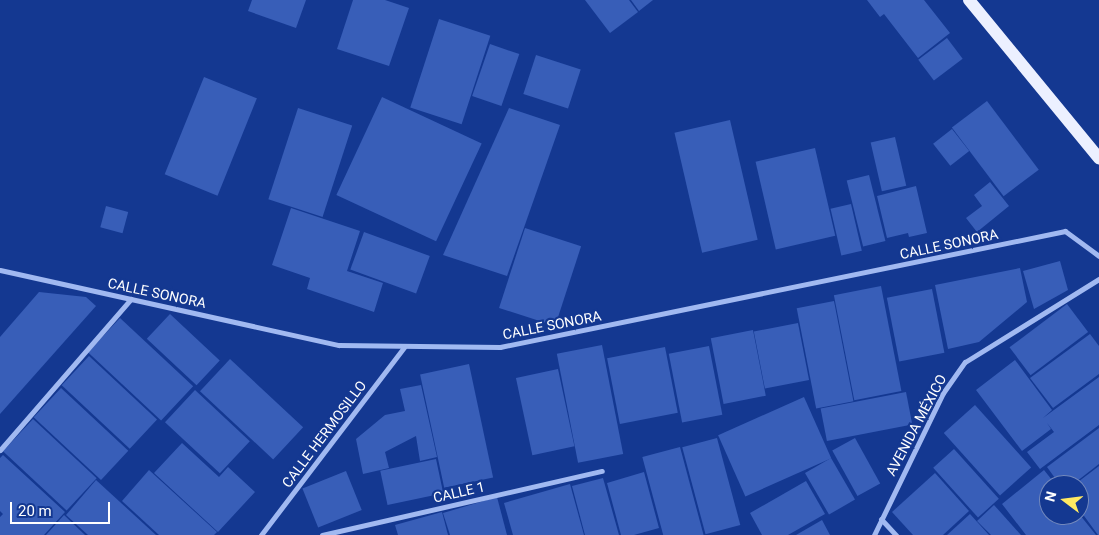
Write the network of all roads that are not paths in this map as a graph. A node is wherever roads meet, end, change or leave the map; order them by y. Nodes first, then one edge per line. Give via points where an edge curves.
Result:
1 (969, 0) edge
2 (1099, 158) edge
3 (1099, 256) edge
4 (0, 270) edge
5 (1099, 279) edge
6 (131, 299) junction
7 (404, 347) junction
8 (0, 450) edge
9 (602, 471) dead end
10 (881, 519) junction
11 (261, 535) edge
12 (322, 535) edge
13 (874, 535) edge
14 (896, 535) edge

1 - 2 main road
3 - 7 street, CALLE SONORA via 1065,231 500,347
4 - 6 street, CALLE SONORA
5 - 10 street, AVENIDA MÉXICO via 965,362 943,393
6 - 7 street, CALLE SONORA via 339,344
6 - 8 street
7 - 11 street, CALLE HERMOSILLO
9 - 12 street, CALLE 1
10 - 13 street, AVENIDA MÉXICO
10 - 14 street

